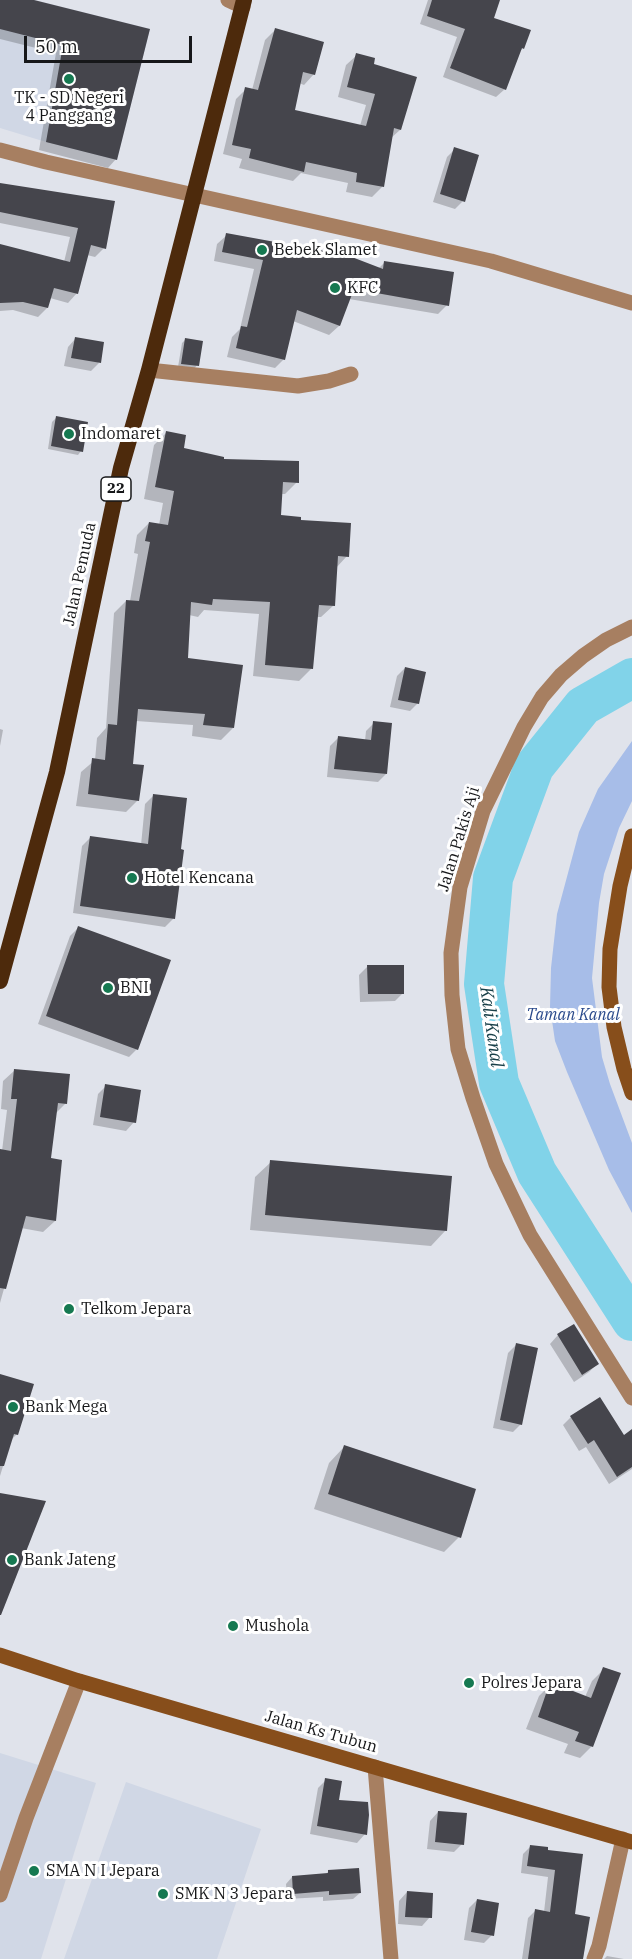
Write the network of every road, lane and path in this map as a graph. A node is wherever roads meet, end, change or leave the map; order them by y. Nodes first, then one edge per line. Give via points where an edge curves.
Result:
1 (238, 2) edge
2 (0, 150) edge
3 (194, 195) junction
4 (632, 303) edge
5 (149, 370) junction
6 (351, 374) dead end
7 (632, 627) edge
8 (632, 836) edge
9 (0, 981) edge
10 (632, 1093) edge
11 (632, 1398) edge
12 (0, 1655) edge
13 (79, 1681) junction
14 (375, 1767) junction
15 (628, 1840) edge
16 (0, 1895) edge
17 (391, 1959) edge
18 (594, 1959) edge

1 - 3 highway, Jalan Pemuda / 22
2 - 3 street
3 - 4 street via 491,261
3 - 5 highway, Jalan Pemuda / 22
5 - 6 street via 298,386
5 - 9 highway, Jalan Pemuda / 22 via 121,468 57,772
7 - 11 street, Jalan Pakis Aji via 598,645 561,675 524,727 483,812 460,887 451,953 458,1048 496,1164 530,1235
8 - 10 main road via 610,949 609,987 614,1027
12 - 13 main road, Jalan Ks Tubun
13 - 14 main road, Jalan Ks Tubun
13 - 16 street
14 - 15 main road, Jalan Ks Tubun
14 - 17 street
15 - 18 street

